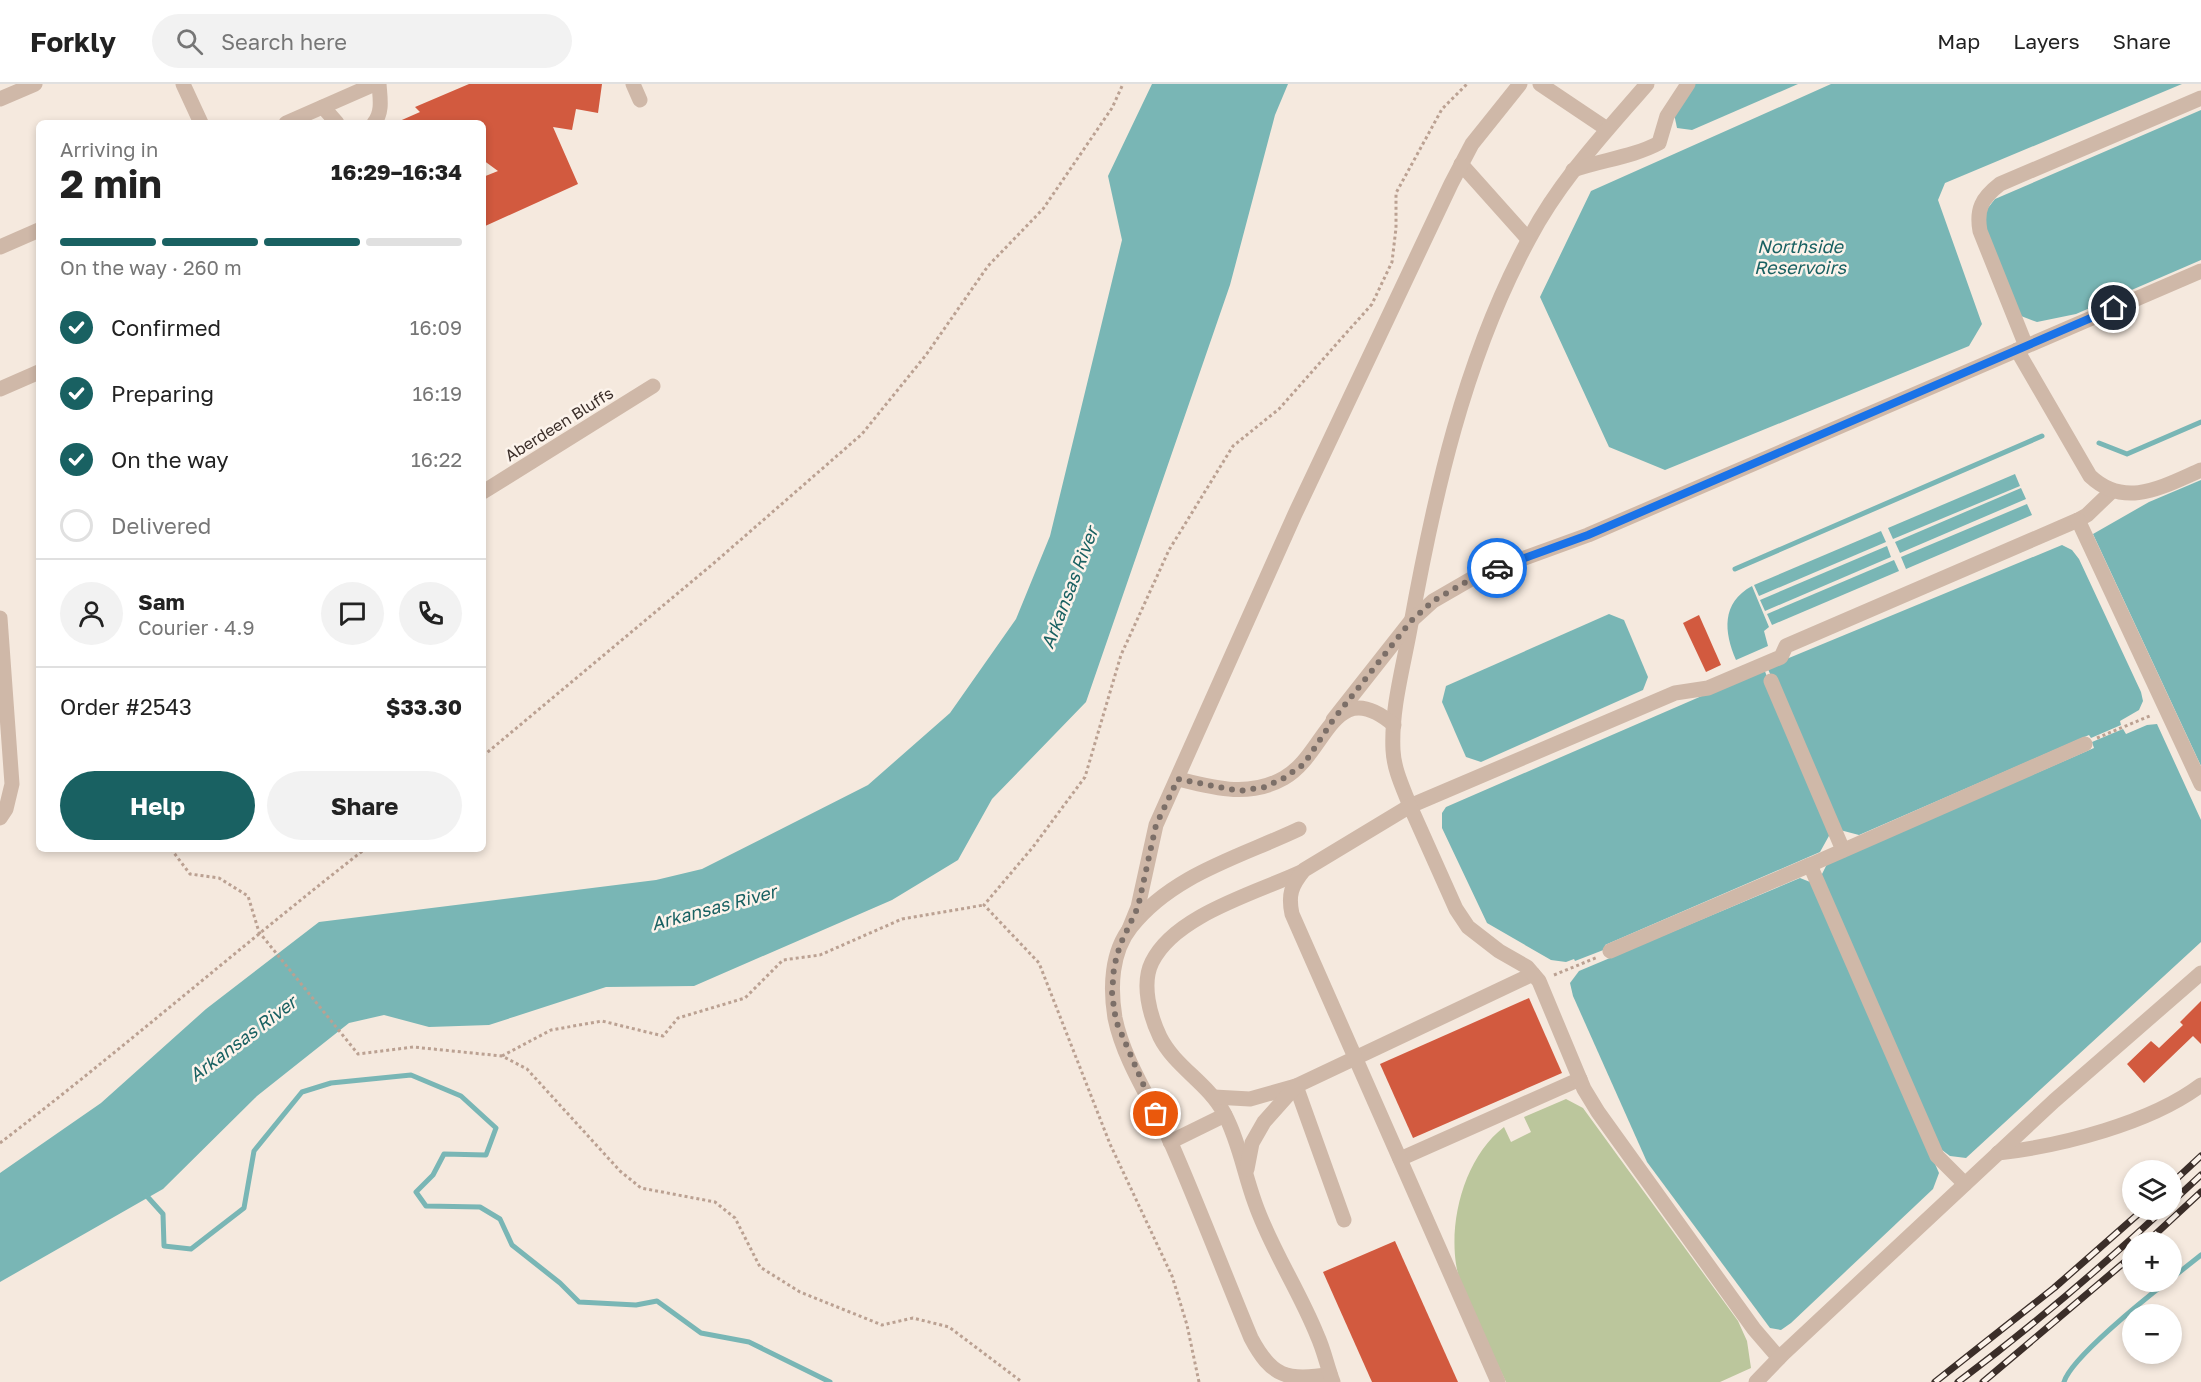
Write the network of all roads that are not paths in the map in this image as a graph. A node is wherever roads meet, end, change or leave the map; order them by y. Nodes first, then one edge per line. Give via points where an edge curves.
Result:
1 (36, 84) edge
2 (183, 84) edge
3 (377, 84) edge
4 (633, 84) edge
5 (1520, 84) edge
6 (1540, 84) edge
7 (1647, 84) edge
8 (1688, 84) edge
9 (2201, 98) edge
10 (0, 99) edge
11 (640, 100) dead end
12 (323, 107) junction
13 (200, 120) edge
14 (293, 120) edge
15 (334, 120) edge
16 (376, 120) edge
17 (1607, 129) junction
18 (1461, 164) junction
19 (1573, 170) junction
20 (36, 231) edge
21 (1528, 239) junction
22 (0, 247) edge
23 (2201, 271) edge
24 (2021, 348) junction
25 (36, 373) edge
26 (654, 386) dead end
27 (0, 389) edge
28 (2201, 470) edge
29 (486, 490) edge
30 (2112, 491) junction
31 (2078, 520) junction
32 (0, 618) edge
33 (1411, 621) junction
34 (1771, 681) dead end
35 (1333, 720) junction
36 (1394, 725) junction
37 (2085, 744) road end
38 (1178, 779) junction
39 (2201, 784) edge
40 (1410, 806) junction
41 (0, 818) edge
42 (1299, 829) dead end
43 (1843, 850) junction
44 (1810, 864) junction
45 (1304, 870) junction
46 (1129, 929) junction
47 (1610, 951) road end
48 (2201, 973) edge
49 (1536, 978) junction
50 (1355, 1057) junction
51 (1580, 1079) junction
52 (2201, 1085) edge
53 (1296, 1086) junction
54 (1214, 1097) junction
55 (1225, 1114) junction
56 (1170, 1142) junction
57 (1998, 1153) junction
58 (1400, 1159) junction
59 (1248, 1181) junction
60 (1965, 1184) junction
61 (1344, 1220) dead end
62 (1779, 1358) junction
63 (1332, 1378) edge
64 (1498, 1382) edge
65 (1756, 1382) edge

1 - 10 street
2 - 13 street
3 - 12 street
3 - 16 street via 381,106
4 - 11 street
5 - 18 street via 1472,144
6 - 17 street
7 - 17 street
8 - 19 street via 1666,116 1659,143 1642,152
9 - 24 street via 2000,184 1987,194 1977,215 1980,231
12 - 14 street
12 - 15 street
17 - 19 street
18 - 21 street
18 - 38 street via 1300,503
19 - 21 street
20 - 22 street
21 - 33 street via 1472,372 1441,474
23 - 24 street
24 - 30 street via 2090,476
24 - 33 street via 1588,535 1478,575 1433,601
25 - 27 street
26 - 29 street, Aberdeen Bluffs
28 - 30 street via 2140,493
30 - 31 street
31 - 39 street
31 - 40 street via 1786,646 1780,657 1708,688 1674,693
32 - 41 street via 12,784
33 - 35 street
33 - 36 street
34 - 43 street
35 - 36 street via 1348,710 1365,708 1377,711
35 - 38 street via 1304,764 1265,787 1239,791
36 - 40 street via 1397,773
37 - 43 street
38 - 46 street via 1153,836 1138,907
40 - 45 street
40 - 49 street via 1456,909 1468,927 1527,967
42 - 46 street via 1182,882
43 - 44 street
44 - 47 street
44 - 60 street via 1937,1155
45 - 50 street via 1292,884 1292,914
45 - 54 street via 1202,916 1172,937 1151,963 1149,1003 1155,1026 1163,1043
46 - 56 street via 1114,967 1116,1021
48 - 57 street
49 - 50 street
49 - 51 street
50 - 53 street
50 - 58 street
51 - 58 street
51 - 62 street via 1645,1180
52 - 57 street via 2160,1109 2099,1131 2039,1148
53 - 54 street via 1250,1099
53 - 59 street via 1277,1104 1252,1143
53 - 61 street
54 - 55 street
55 - 56 street
55 - 59 street
56 - 63 street via 1263,1360 1293,1380
57 - 60 street
58 - 64 street
59 - 63 street via 1278,1256 1318,1335
60 - 62 street
62 - 65 street

